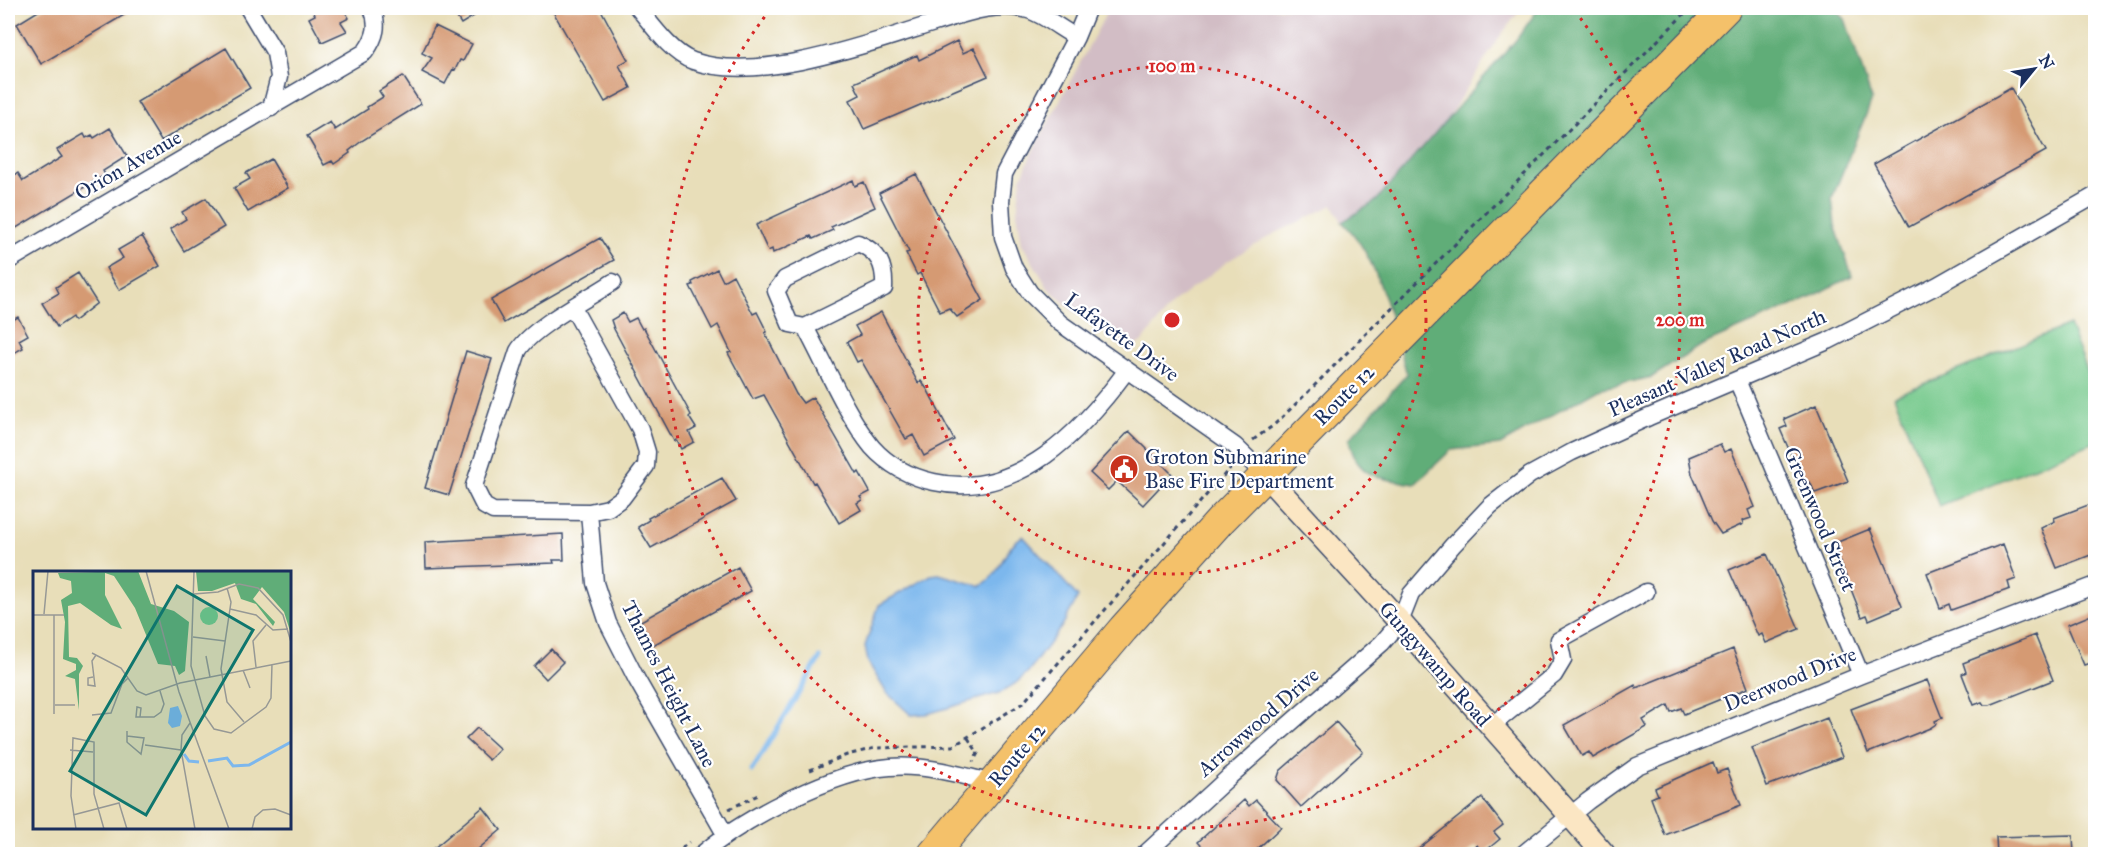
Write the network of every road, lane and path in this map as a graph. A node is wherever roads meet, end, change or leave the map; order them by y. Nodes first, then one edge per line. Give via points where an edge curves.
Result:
1 (248, 8) edge
2 (372, 8) edge
3 (638, 8) edge
4 (1088, 8) edge
5 (1690, 8) edge
6 (1726, 8) edge
7 (1076, 38) junction
8 (271, 108) junction
9 (2096, 195) edge
10 (8, 261) edge
11 (613, 282) dead end
12 (573, 308) junction
13 (806, 327) junction
14 (1127, 370) junction
15 (1737, 380) junction
16 (1252, 441) dead end
17 (1236, 462) dead end
18 (1265, 475) junction
19 (589, 512) junction
20 (2096, 585) edge
21 (1646, 592) dead end
22 (1400, 622) junction
23 (1861, 675) junction
24 (1491, 727) junction
25 (963, 776) junction
26 (994, 783) junction
27 (1570, 816) junction
28 (725, 834) junction
29 (702, 855) edge
30 (933, 855) edge
31 (1145, 855) edge
32 (1523, 855) edge
33 (1604, 855) edge

1 - 8 street via 275,53 279,77
2 - 8 street, Orion Avenue via 377,21 374,39 365,51
3 - 7 street via 662,38 692,61 731,67 782,64 831,55 969,12 996,8 1028,10
4 - 7 street, Lafayette Drive
5 - 16 path via 1303,397
6 - 18 highway, Route 12
7 - 14 street, Lafayette Drive via 1004,174 1003,237 1014,268 1030,293 1060,323
8 - 10 street, Orion Avenue
9 - 15 street, Pleasant Valley Road North via 1936,286 1828,341
11 - 12 street
12 - 19 street via 640,429 647,452 646,466 622,498 608,508
12 - 19 street via 525,340 518,351 474,486 484,506 493,511
13 - 13 street via 884,288 884,272 873,250 858,243 785,279 776,291 790,324
13 - 14 street via 872,447 892,465 917,478 946,485 977,484 1027,469 1061,445
14 - 18 street, Lafayette Drive via 1235,446
15 - 22 street, Pleasant Valley Road North via 1591,443 1530,475 1490,506 1453,545 1411,594
15 - 23 street, Greenwood Street
17 - 25 path via 1030,697 968,738 978,754
18 - 22 street, Gungywamp Road
18 - 26 highway, Route 12 via 1171,575
19 - 28 street, Thames Height Lane via 595,583 608,623
20 - 23 street, Deerwood Drive
21 - 24 street via 1559,640 1563,660 1554,675
22 - 24 street, Gungywamp Road
22 - 31 street, Arrowwood Drive via 1382,643
23 - 27 street, Deerwood Drive via 1637,766
24 - 27 street, Gungywamp Road
25 - 26 street
25 - 28 street via 924,768 890,767 858,773 824,785
26 - 30 highway, Route 12
27 - 32 street, Deerwood Drive
27 - 33 street, Gungywamp Road
28 - 29 street

